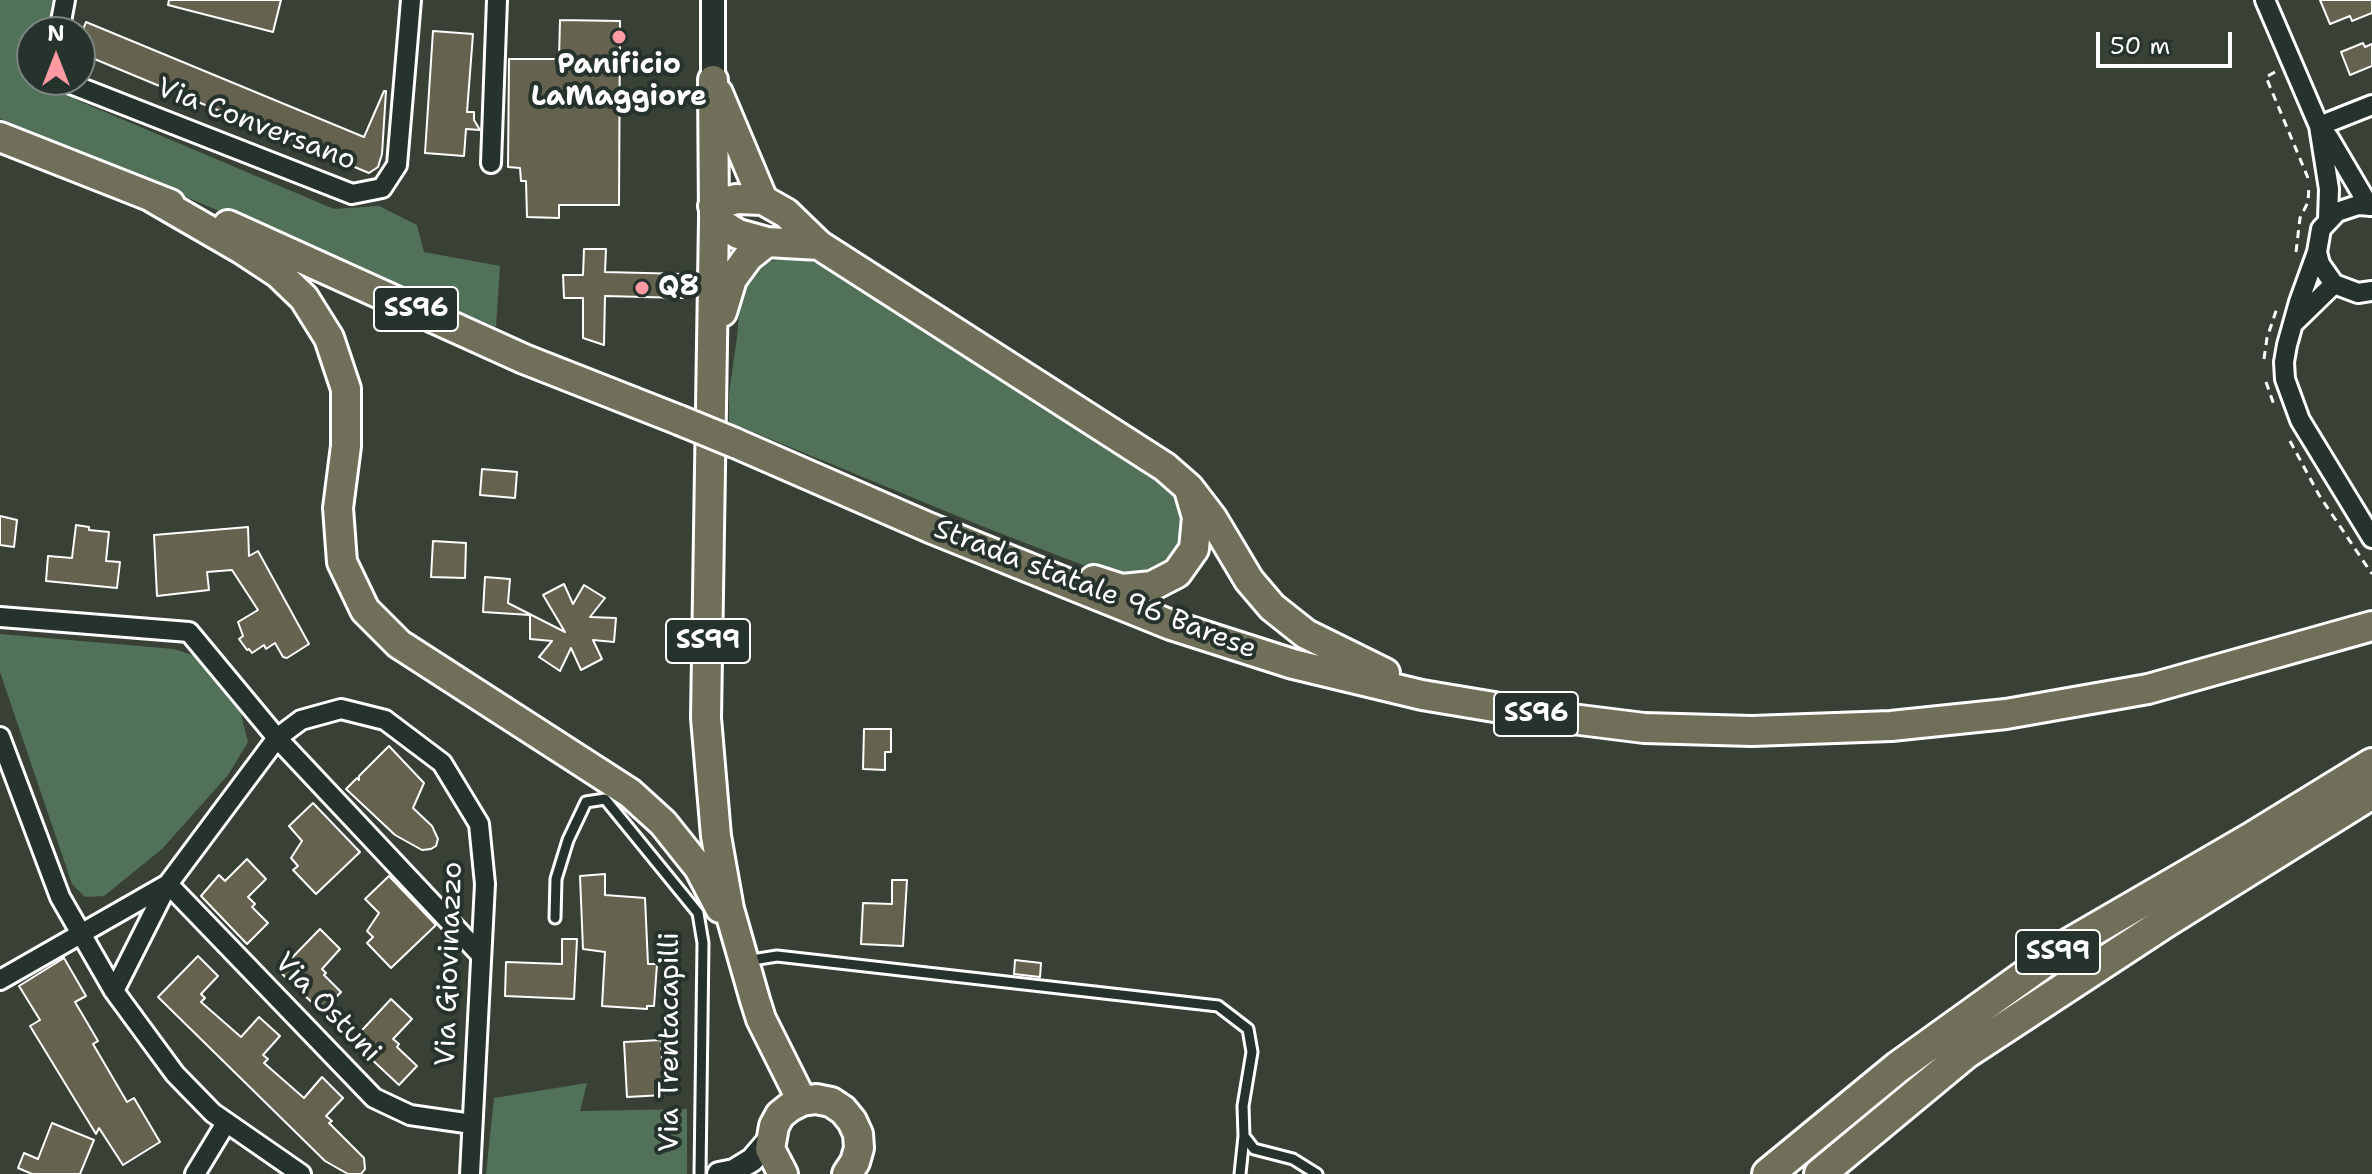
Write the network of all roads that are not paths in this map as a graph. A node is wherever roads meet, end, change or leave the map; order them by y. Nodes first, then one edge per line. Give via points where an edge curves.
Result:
1 (411, 0) edge
2 (497, 0) edge
3 (713, 0) edge
4 (2265, 0) edge
5 (713, 80) junction
6 (96, 94) edge
7 (2372, 105) edge
8 (2319, 126) junction
9 (0, 137) edge
10 (491, 163) dead end
11 (153, 198) junction
12 (763, 200) junction
13 (2371, 206) edge
14 (713, 212) junction
15 (2328, 219) junction
16 (767, 242) junction
17 (819, 245) junction
18 (2317, 252) junction
19 (2334, 284) junction
20 (2367, 295) edge
21 (2291, 328) junction
22 (712, 347) junction
23 (1189, 488) junction
24 (930, 528) junction
25 (2372, 538) edge
26 (0, 617) edge
27 (2372, 618) edge
28 (2372, 626) edge
29 (2345, 634) junction
30 (1548, 716) junction
31 (0, 737) edge
32 (277, 738) junction
33 (2372, 764) edge
34 (2372, 793) edge
35 (168, 884) junction
36 (555, 918) dead end
37 (81, 933) junction
38 (734, 933) junction
39 (480, 954) junction
40 (743, 961) junction
41 (0, 980) edge
42 (114, 991) junction
43 (784, 1118) junction
44 (226, 1123) junction
45 (472, 1124) junction
46 (1244, 1136) junction
47 (776, 1172) edge
48 (195, 1174) edge
49 (301, 1174) edge
50 (470, 1174) edge
51 (700, 1174) edge
52 (719, 1174) edge
53 (847, 1174) edge
54 (1240, 1174) edge
55 (1317, 1174) edge
56 (1768, 1174) edge
57 (1820, 1174) edge

1 - 6 street, Via Conversano via 397,165 382,188 352,194
2 - 10 street
3 - 5 street
4 - 8 street
5 - 12 main road
5 - 14 main road, SS99
7 - 8 street
8 - 13 street
8 - 15 street
9 - 11 main road, SS96
11 - 24 main road, Strada statale 96 Barese / SS96, bridge via 241,229 524,359
11 - 38 main road via 278,273 304,298 329,338 346,389 338,508 342,562 365,610 399,644 630,793 699,868
12 - 14 main road via 736,199
12 - 17 main road via 786,213
13 - 15 street via 2347,207
14 - 16 main road via 738,234
14 - 22 main road, SS99
15 - 18 street
16 - 17 main road
16 - 22 main road via 732,279
17 - 23 main road via 1165,467
18 - 19 street
18 - 21 street
19 - 20 street
19 - 21 street
21 - 25 street via 2284,362 2290,398
22 - 38 main road, SS99 via 706,718 720,866
23 - 24 main road via 1197,517 1194,549 1177,573 1152,586 1122,589
23 - 30 main road via 1249,580 1306,634 1380,672
24 - 30 main road, Strada statale 96 Barese / SS96 via 1171,625 1293,664 1422,695
26 - 32 street via 189,632
27 - 29 main road
28 - 29 main road, Strada statale 96 Barese / SS96
29 - 30 main road, Strada statale 96 Barese / SS96 via 2148,689 2006,714 1891,726 1737,731 1644,728
31 - 37 street via 60,897
32 - 35 street
32 - 39 street
32 - 39 street, Via Giovinazzo via 301,720 341,709 385,720 442,763 479,824 485,884
33 - 56 highway, SS99 via 2069,944 1898,1067
34 - 57 highway, SS99 via 1966,1053
35 - 37 street
35 - 42 street
35 - 45 street, Via Ostuni via 374,1098 410,1115
36 - 51 lane, Via Trentacapilli via 556,879 568,840 586,802 605,799 698,913 703,943
37 - 41 street
37 - 42 street
38 - 40 main road, SS99
39 - 45 street, Via Giovinazzo
40 - 43 main road, SS99
40 - 46 lane via 777,956 1218,1006 1248,1029 1252,1052
42 - 44 street via 175,1074
43 - 47 main road via 770,1149
43 - 52 street via 752,1160
43 - 53 main road via 816,1099 843,1110 858,1134 859,1148
44 - 48 street
44 - 49 street
45 - 50 street, Via Giovinazzo
46 - 54 lane
46 - 55 lane via 1254,1149 1293,1159

